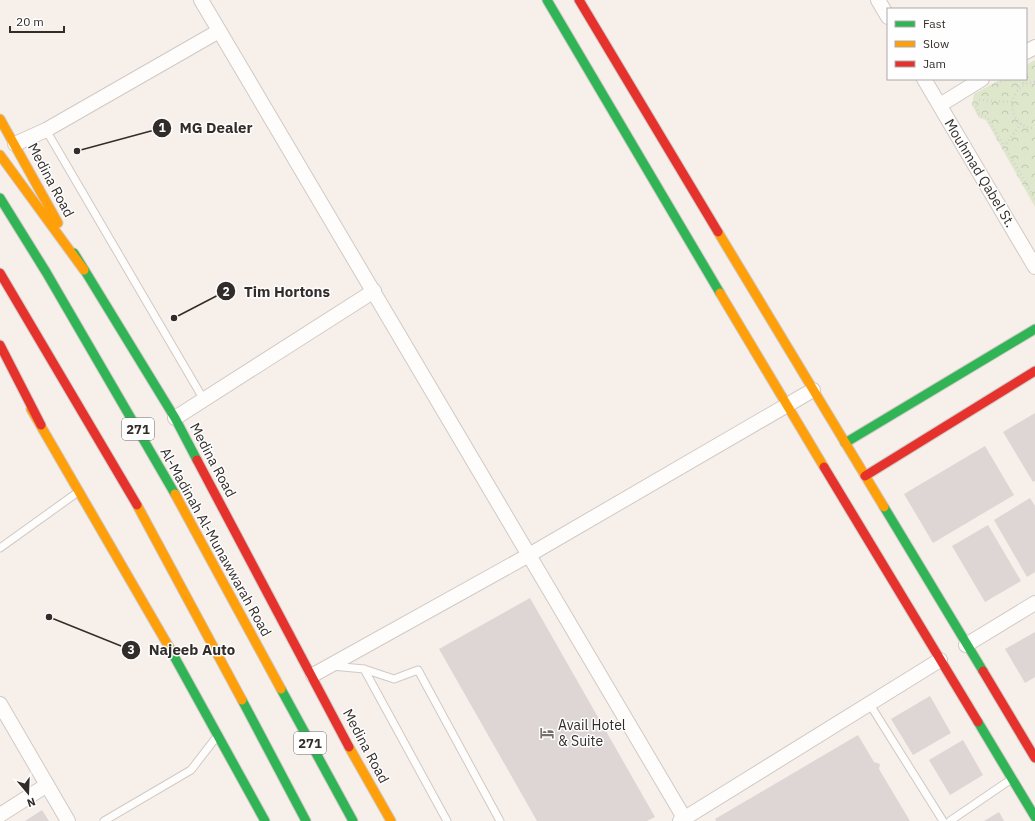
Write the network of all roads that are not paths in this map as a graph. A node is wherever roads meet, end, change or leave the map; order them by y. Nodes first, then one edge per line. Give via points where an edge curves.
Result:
1 (201, 0) edge
2 (547, 0) edge
3 (579, 0) edge
4 (878, 0) edge
5 (887, 16) edge
6 (219, 31) junction
7 (925, 80) edge
8 (980, 80) edge
9 (940, 105) junction
10 (0, 119) edge
11 (46, 130) junction
12 (15, 144) junction
13 (0, 155) edge
14 (0, 198) edge
15 (1035, 267) edge
16 (84, 270) junction
17 (0, 273) edge
18 (374, 291) junction
19 (1035, 328) edge
20 (0, 345) edge
21 (0, 359) edge
22 (1035, 371) edge
23 (813, 390) junction
24 (204, 400) junction
25 (786, 406) junction
26 (175, 418) junction
27 (41, 425) junction
28 (845, 443) junction
29 (865, 476) junction
30 (79, 491) junction
31 (0, 548) edge
32 (529, 555) junction
33 (1035, 603) edge
34 (966, 645) junction
35 (940, 660) junction
36 (330, 666) junction
37 (364, 669) junction
38 (313, 675) junction
39 (869, 703) junction
40 (0, 704) edge
41 (218, 735) junction
42 (1035, 758) edge
43 (1012, 779) junction
44 (47, 785) junction
45 (370, 786) junction
46 (0, 815) edge
47 (1035, 817) edge
48 (683, 820) edge
49 (68, 821) edge
50 (104, 821) edge
51 (264, 821) edge
52 (306, 821) edge
53 (353, 821) edge
54 (384, 821) edge
55 (391, 821) edge
56 (447, 821) edge
57 (500, 821) edge
58 (943, 821) edge
59 (950, 821) edge

1 - 6 street
2 - 25 main road
3 - 23 main road
4 - 5 street
6 - 11 street
6 - 18 street
7 - 9 street, Mouhmad Qabel St.
8 - 9 street
9 - 15 street, Mouhmad Qabel St.
10 - 12 main road, Medina Road
11 - 12 street
11 - 24 lane
12 - 16 main road, Medina Road
13 - 16 main road
14 - 53 main road, Al-Madinah Al-Munawwarah Road / 271 via 170,485
16 - 26 main road, Medina Road
17 - 52 main road, 271 via 150,526
18 - 24 street
18 - 32 street
19 - 28 main road
20 - 27 main road
21 - 27 main road
22 - 29 main road
23 - 25 street
23 - 28 main road
24 - 26 street
25 - 32 street
25 - 35 main road
26 - 38 main road, Medina Road
27 - 30 main road
28 - 29 main road
29 - 34 main road
30 - 31 lane
30 - 41 main road
32 - 36 street
32 - 48 street
33 - 34 street
34 - 42 main road
35 - 39 street
35 - 43 main road
36 - 37 lane
36 - 38 street
37 - 56 lane
37 - 57 lane via 394,679 418,670
38 - 45 main road, Medina Road
39 - 48 street
39 - 58 lane
40 - 44 street
41 - 50 lane via 191,770
41 - 51 main road
43 - 47 main road
43 - 59 lane
44 - 46 street
44 - 49 street
45 - 54 main road
45 - 55 main road, Medina Road

